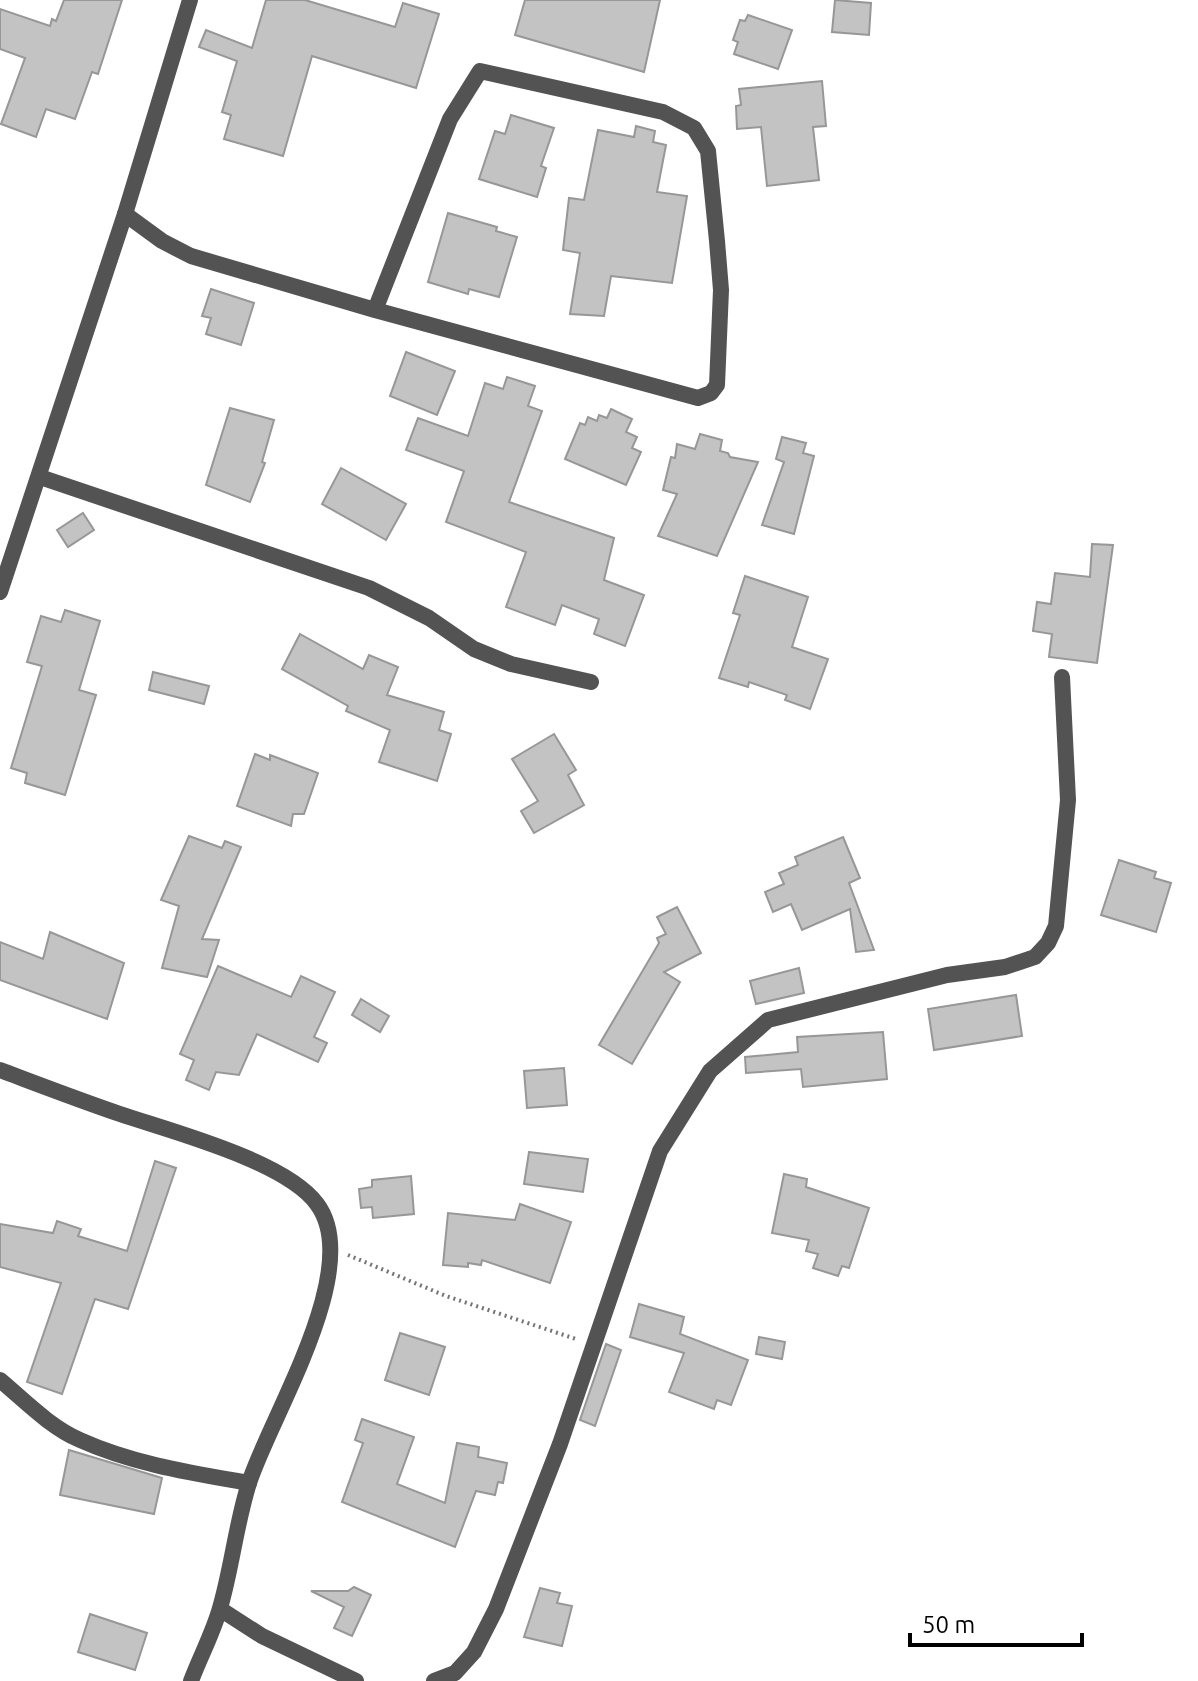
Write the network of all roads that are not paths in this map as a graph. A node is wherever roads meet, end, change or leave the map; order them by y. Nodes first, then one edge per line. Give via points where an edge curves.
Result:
1 (190, 0) edge
2 (125, 214) junction
3 (375, 310) junction
4 (40, 477) junction
5 (0, 592) edge
6 (1062, 677) dead end
7 (591, 682) dead end
8 (0, 1070) edge
9 (0, 1380) edge
10 (249, 1483) junction
11 (220, 1609) junction
12 (191, 1681) edge
13 (356, 1681) edge
14 (434, 1681) edge

1 - 2 street
2 - 3 street via 191,256
2 - 4 street
3 - 3 street via 698,398 711,393 717,385 721,290 708,151 694,128 663,112 480,71 450,119
4 - 5 street
4 - 7 street via 369,588 429,618 474,649 511,664
6 - 14 street via 1068,800 1056,926 1048,943 1035,957 1005,967 947,975 768,1020 710,1071 660,1151 560,1444 496,1609 474,1652 455,1673
8 - 10 street via 243,1157 293,1183 317,1204 331,1248 328,1283
9 - 10 street via 78,1439 167,1469
10 - 11 street
11 - 12 street
11 - 13 street via 262,1636

